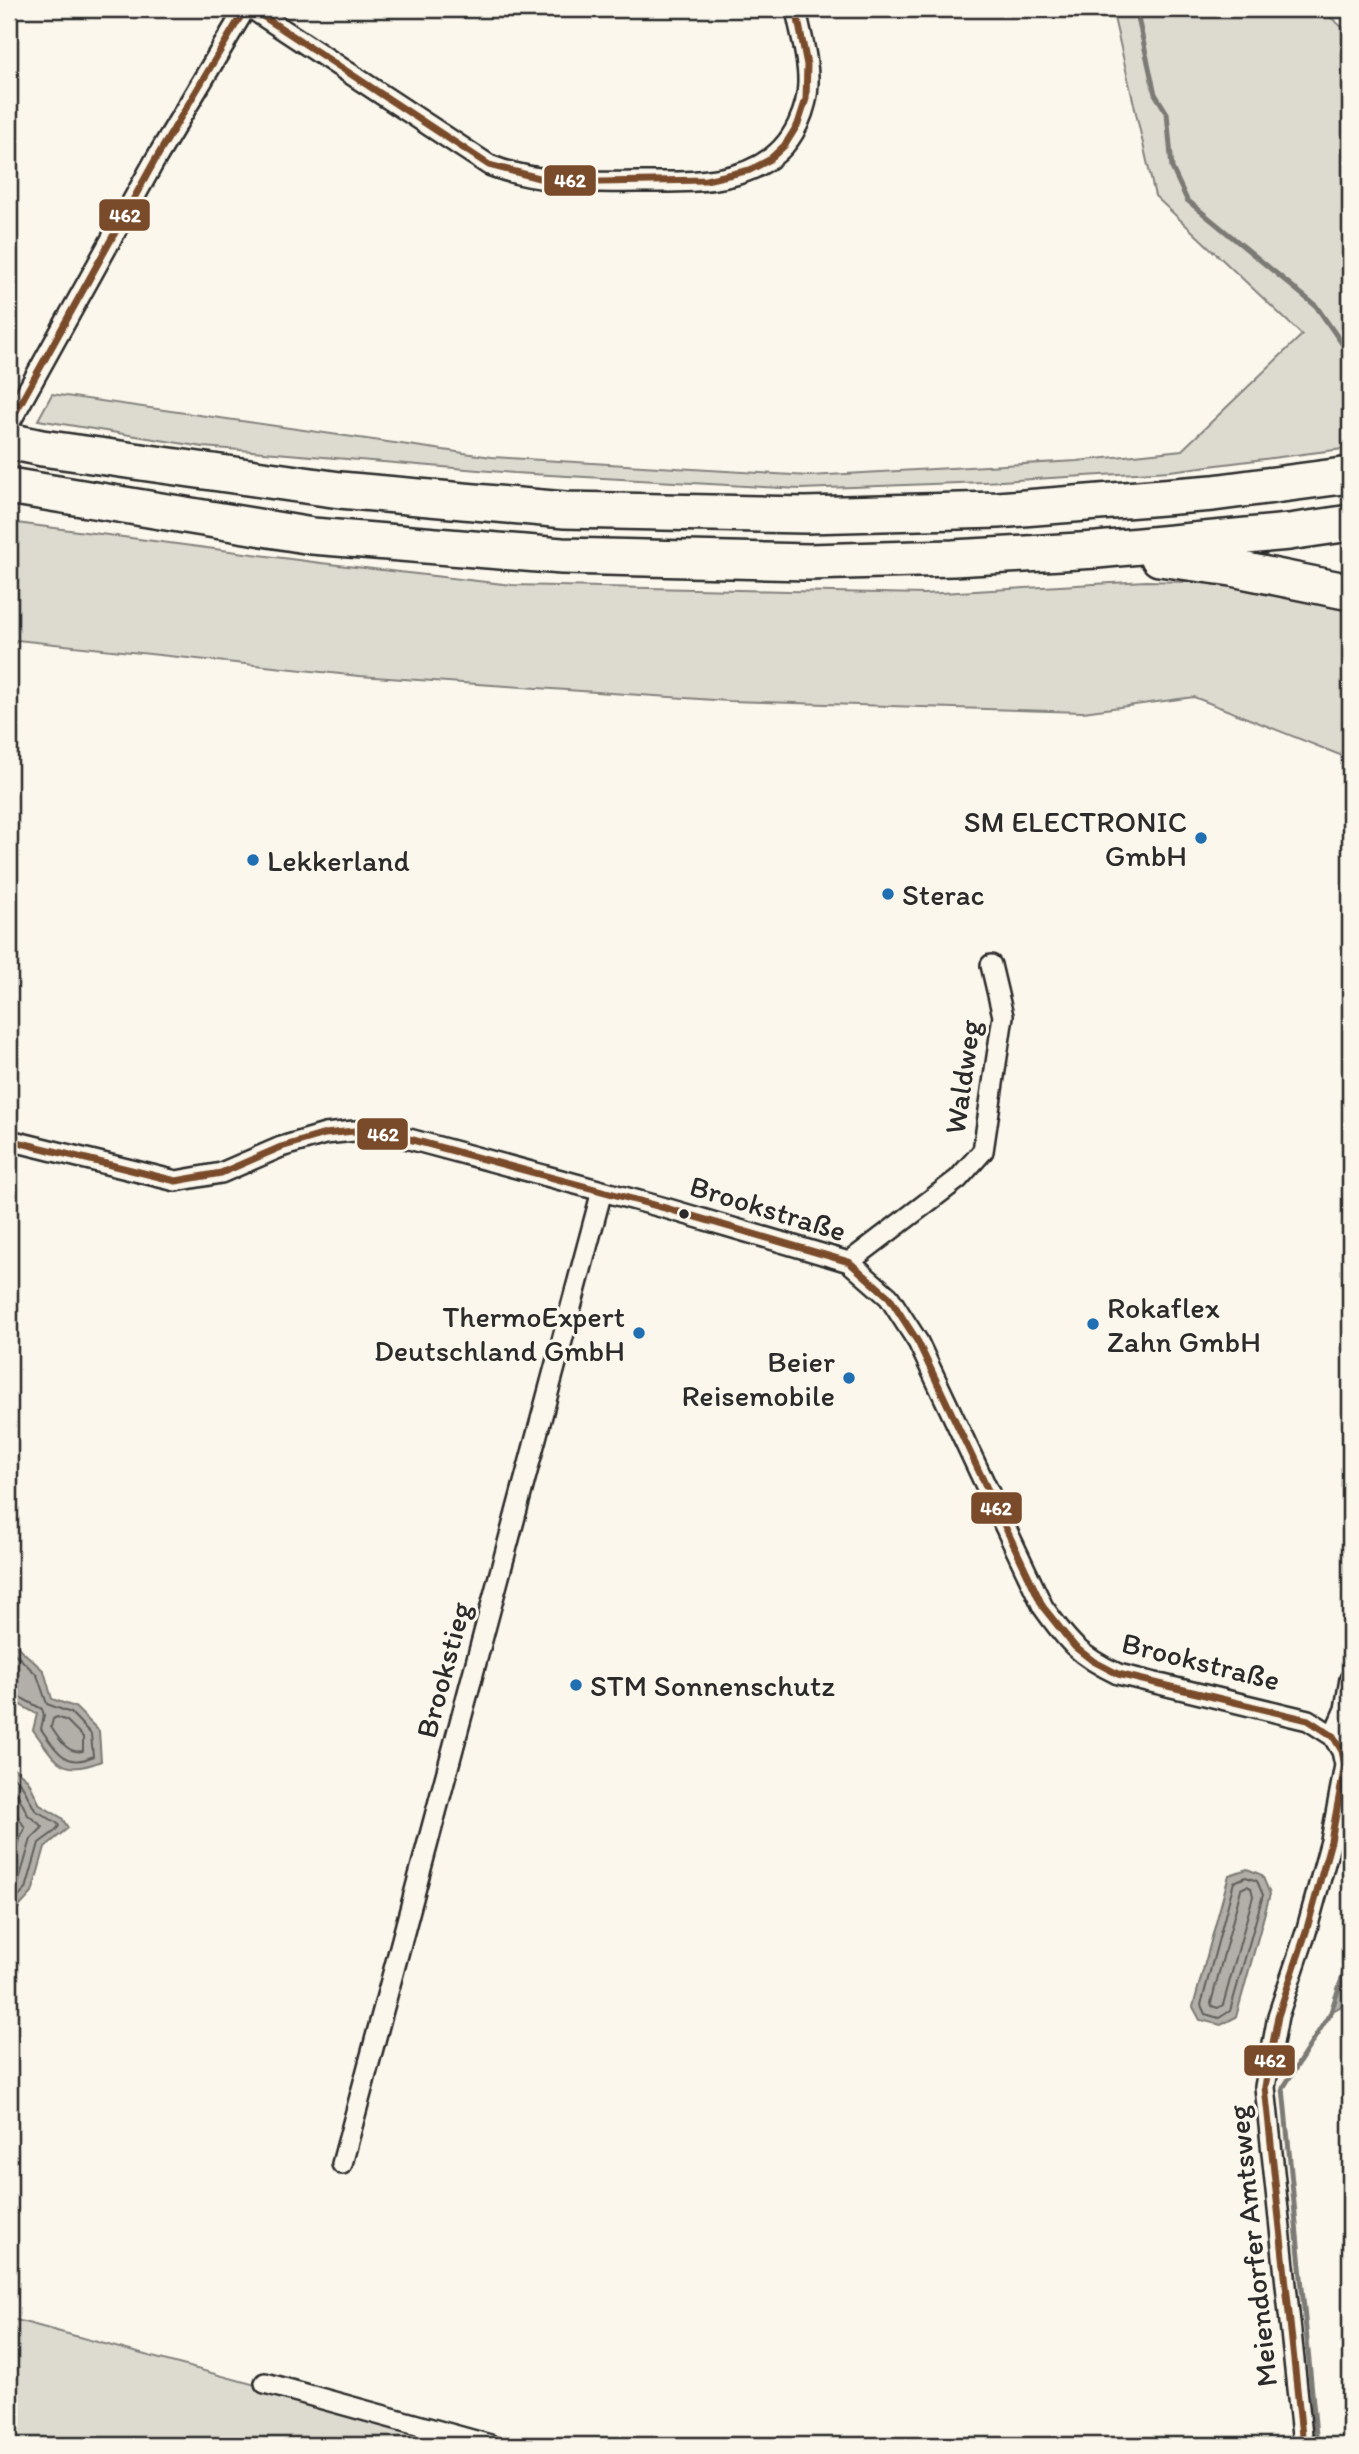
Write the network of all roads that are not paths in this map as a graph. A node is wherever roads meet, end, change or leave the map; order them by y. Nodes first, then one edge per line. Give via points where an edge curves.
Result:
1 (246, 9) edge
2 (251, 9) edge
3 (796, 9) edge
4 (9, 424) edge
5 (9, 441) edge
6 (1350, 475) edge
7 (9, 486) edge
8 (1350, 523) edge
9 (1097, 550) junction
10 (1350, 593) edge
11 (992, 965) dead end
12 (9, 1140) edge
13 (602, 1191) junction
14 (849, 1262) junction
15 (1350, 1679) edge
16 (1333, 1736) junction
17 (342, 2164) dead end
18 (265, 2382) dead end
19 (490, 2445) edge
20 (1303, 2445) edge

1 - 4 street via 154,162
2 - 3 street via 489,165 510,173 608,183 710,180 749,170 779,152 804,111 809,82
5 - 6 highway via 340,490 578,510 805,515 998,510 1213,493
7 - 9 highway via 312,536 562,556 809,562
8 - 9 highway
9 - 10 highway via 1232,568
11 - 14 street, Waldweg via 1003,1016 983,1151 958,1179
12 - 13 street, Brookstraße via 176,1181 221,1173 325,1133 374,1132
13 - 14 street, Brookstraße
13 - 17 street, Brookstieg
14 - 16 street, Brookstraße via 889,1297 918,1342 1043,1607 1065,1637 1090,1661 1118,1674 1308,1720
15 - 16 street via 1345,1709
16 - 20 street, Meiendorfer Amtsweg via 1345,1765 1336,1814 1306,1932 1278,2017 1265,2087
18 - 19 street

